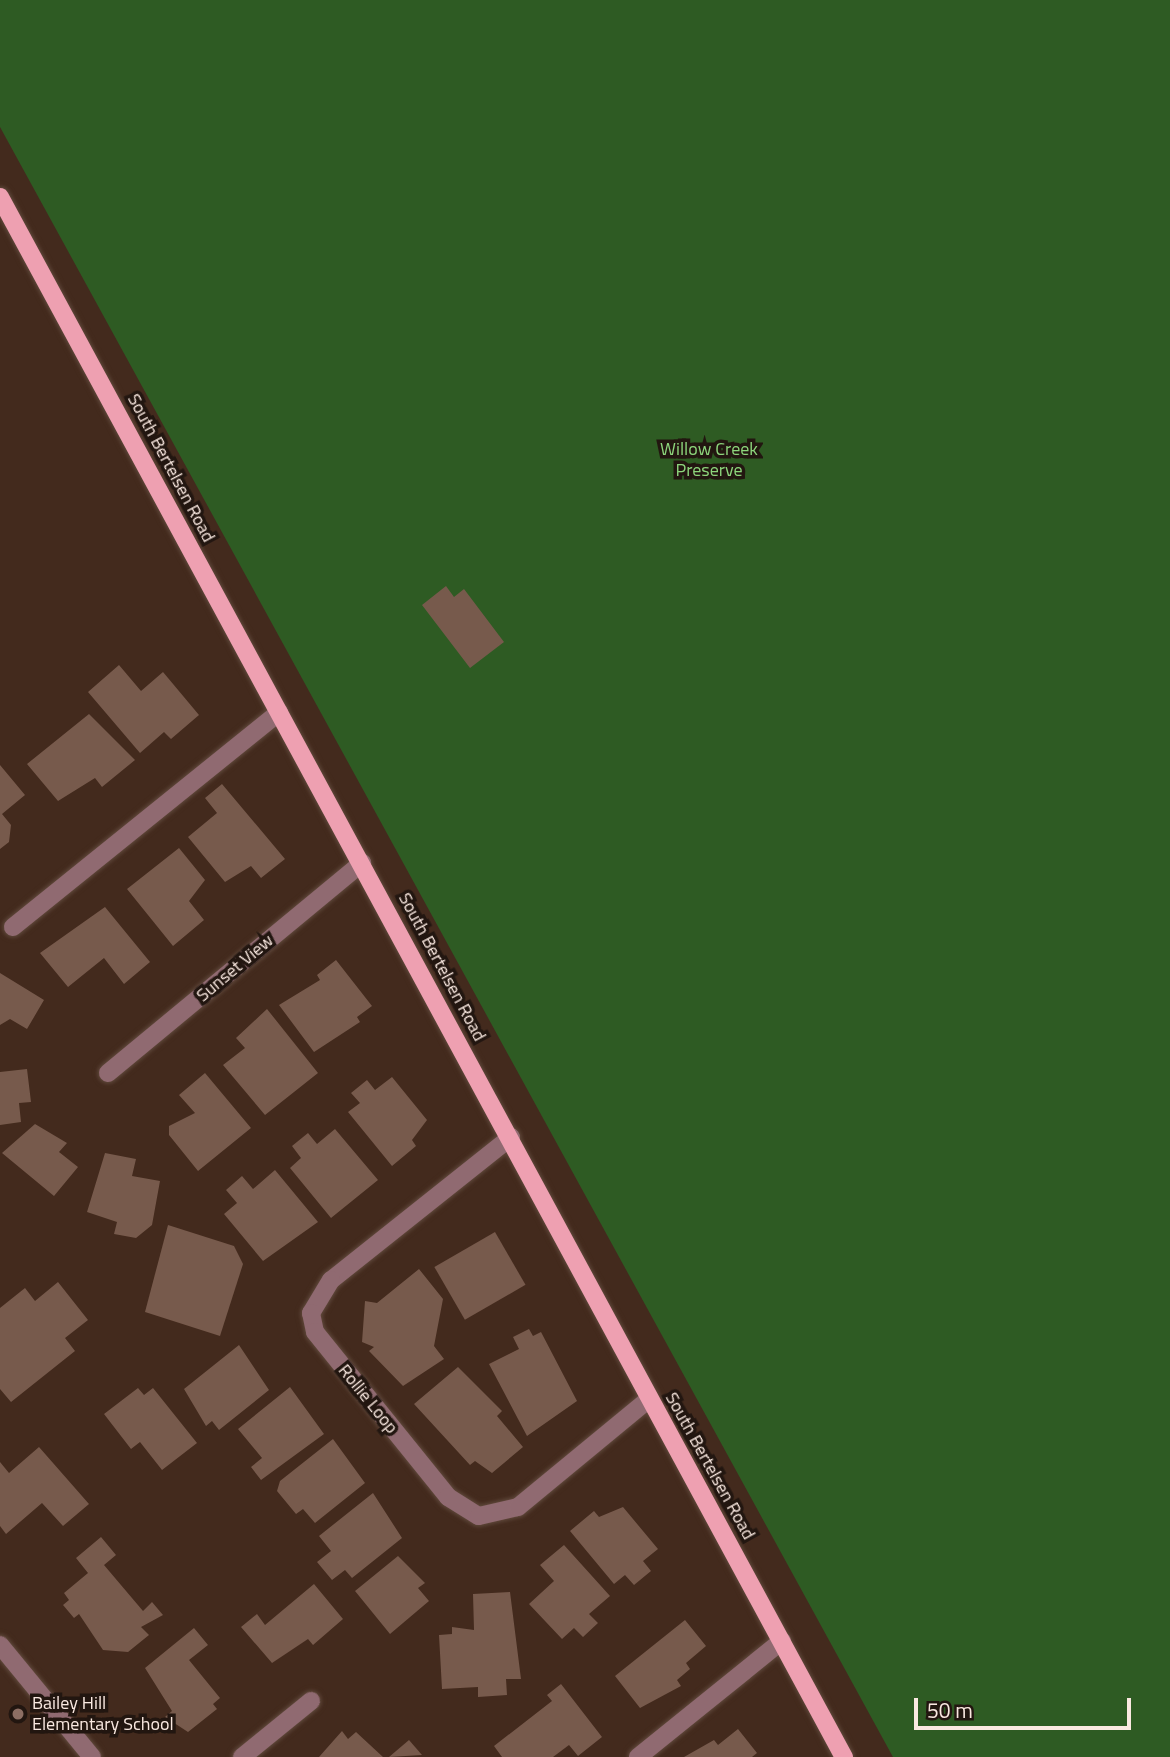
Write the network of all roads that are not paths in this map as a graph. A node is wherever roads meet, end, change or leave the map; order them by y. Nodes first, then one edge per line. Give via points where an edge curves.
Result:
1 (0, 197) edge
2 (279, 712) junction
3 (362, 863) junction
4 (13, 927) dead end
5 (108, 1073) dead end
6 (510, 1137) junction
7 (649, 1399) junction
8 (782, 1641) junction
9 (0, 1644) edge
10 (311, 1701) dead end
11 (92, 1757) edge
12 (242, 1757) edge
13 (638, 1757) edge
14 (844, 1757) edge

1 - 2 main road, South Bertelsen Road
2 - 3 main road, South Bertelsen Road
2 - 4 street
3 - 5 street, Sunset View
3 - 6 main road, South Bertelsen Road
6 - 7 main road, South Bertelsen Road
6 - 7 street, Rollie Loop via 331,1280 312,1313 315,1332 449,1497 479,1516 517,1507
7 - 8 main road, South Bertelsen Road
8 - 13 street
8 - 14 main road, South Bertelsen Road
9 - 11 street
10 - 12 street

